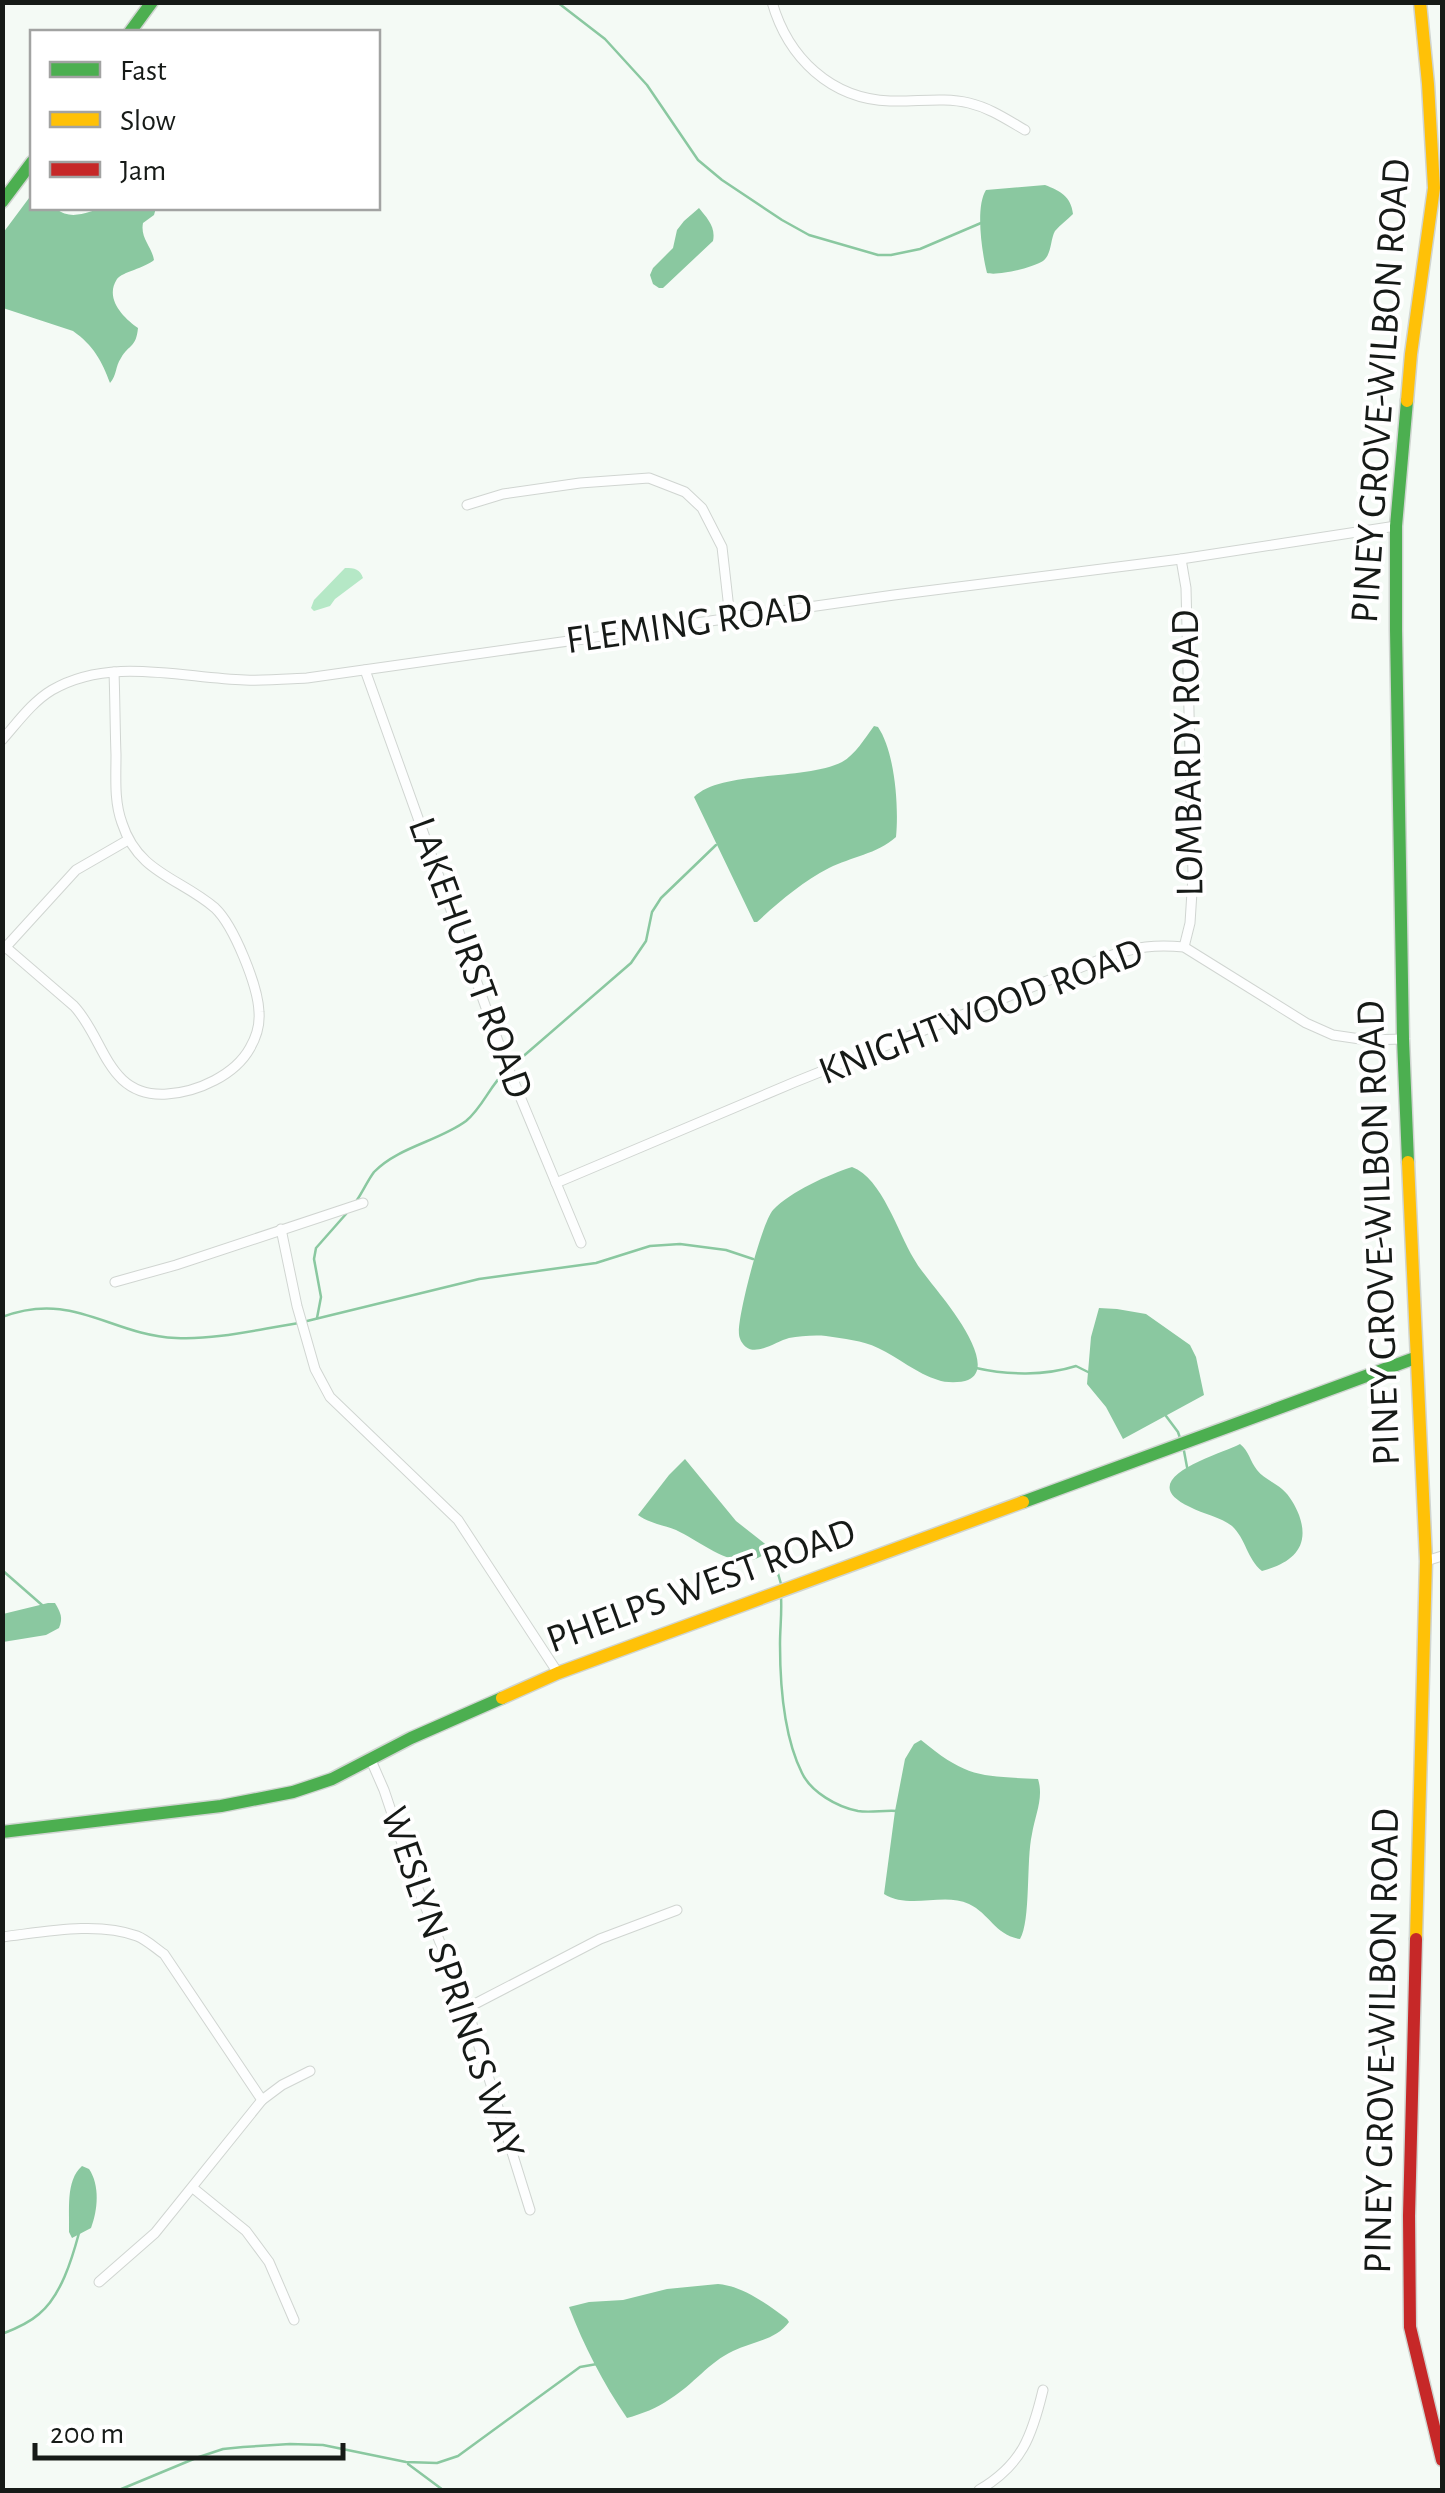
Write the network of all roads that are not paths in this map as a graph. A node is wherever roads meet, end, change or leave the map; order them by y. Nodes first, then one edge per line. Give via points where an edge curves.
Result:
1 (152, 2) edge
2 (772, 2) edge
3 (1420, 2) edge
4 (131, 30) edge
5 (1025, 130) dead end
6 (30, 165) edge
7 (2, 202) edge
8 (468, 505) dead end
9 (1396, 526) junction
10 (1181, 559) junction
11 (730, 618) junction
12 (365, 670) junction
13 (114, 672) junction
14 (2, 740) edge
15 (128, 840) junction
16 (1184, 947) junction
17 (4, 948) edge
18 (1403, 1039) junction
19 (556, 1183) junction
20 (363, 1202) dead end
21 (281, 1229) junction
22 (580, 1244) dead end
23 (116, 1282) dead end
24 (1415, 1358) junction
25 (1442, 1556) edge
26 (1426, 1561) junction
27 (558, 1673) junction
28 (370, 1758) junction
29 (2, 1832) edge
30 (677, 1910) dead end
31 (2, 1937) edge
32 (468, 2008) junction
33 (310, 2071) dead end
34 (262, 2100) junction
35 (193, 2188) junction
36 (530, 2210) dead end
37 (99, 2282) dead end
38 (294, 2320) dead end
39 (1043, 2390) dead end
40 (1442, 2452) edge
41 (979, 2490) edge

1 - 4 street
2 - 5 street via 801,60 837,87 886,101 964,102
3 - 9 street, PINEY GROVE-WILBON ROAD via 1434,188
6 - 7 street
8 - 11 street via 502,494 649,478 685,492 702,508 722,547
9 - 10 street, FLEMING ROAD
9 - 18 street, PINEY GROVE-WILBON ROAD
10 - 11 street, FLEMING ROAD
10 - 16 street, LOMBARDY ROAD via 1193,876
11 - 12 street, FLEMING ROAD
12 - 13 street, FLEMING ROAD via 244,680
12 - 19 street, LAKEHURST ROAD via 504,1058
13 - 14 street, FLEMING ROAD via 53,689
13 - 15 street via 118,808
15 - 17 street via 76,870
15 - 17 street via 151,868 210,904 236,940 258,998 260,1024 234,1068 178,1092 155,1094 128,1084 108,1063 84,1016
16 - 18 street, KNIGHTWOOD ROAD via 1333,1035
16 - 19 street, KNIGHTWOOD ROAD via 1140,946 1109,956
18 - 24 street, PINEY GROVE-WILBON ROAD
19 - 22 street, LAKEHURST ROAD
20 - 21 street
21 - 23 street
21 - 27 street via 315,1369 330,1398 458,1520
24 - 26 street, PINEY GROVE-WILBON ROAD
24 - 27 street, PHELPS WEST ROAD
25 - 26 street
26 - 40 street, PINEY GROVE-WILBON ROAD via 1408,2216 1410,2327
27 - 28 street, PHELPS WEST ROAD
28 - 29 street, PHELPS WEST ROAD via 332,1779 260,1800
28 - 32 street, WESLYN SPRINGS WAY
30 - 32 street via 600,1938
31 - 34 street via 65,1929 141,1937 164,1954
32 - 36 street, WESLYN SPRINGS WAY
33 - 34 street
34 - 35 street
35 - 37 street
35 - 38 street via 246,2232 269,2262
39 - 41 street via 1034,2429 1016,2460

